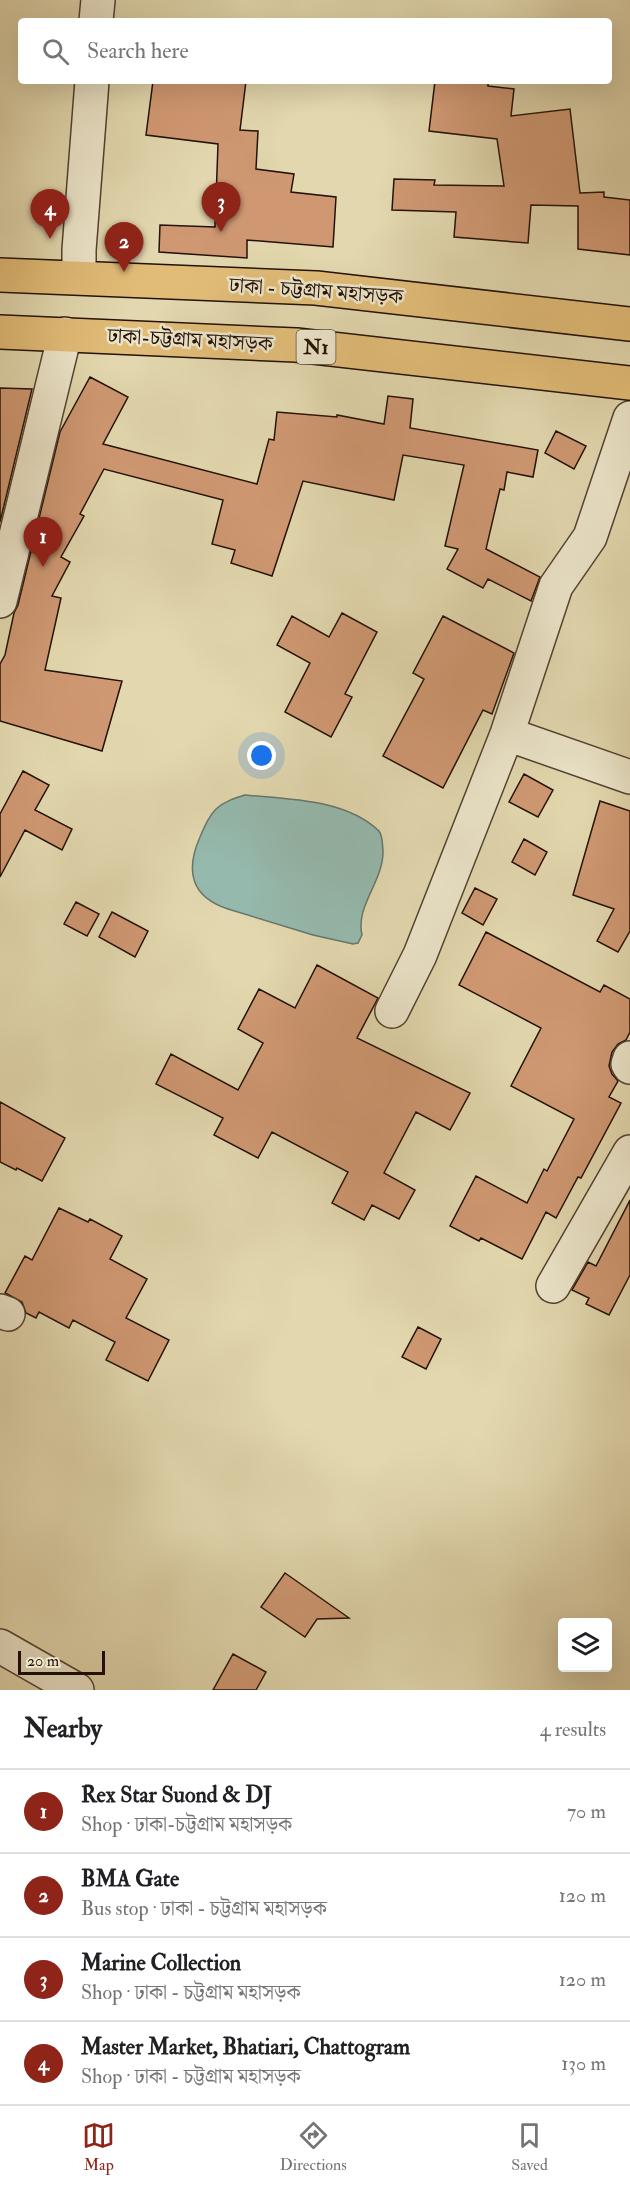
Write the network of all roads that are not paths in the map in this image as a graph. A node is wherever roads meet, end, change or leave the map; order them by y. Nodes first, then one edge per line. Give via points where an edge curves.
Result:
1 (98, 0) edge
2 (96, 18) edge
3 (92, 84) edge
4 (0, 275) edge
5 (80, 277) junction
6 (630, 324) edge
7 (0, 332) edge
8 (64, 334) junction
9 (630, 383) edge
10 (630, 418) edge
11 (0, 601) edge
12 (507, 734) junction
13 (630, 777) edge
14 (392, 1011) dead end
15 (630, 1058) edge
16 (630, 1067) edge
17 (630, 1152) edge
18 (553, 1286) dead end
19 (0, 1646) edge
20 (76, 1690) edge

1 - 2 street
3 - 5 street
4 - 5 highway, ঢাকা - চট্টগ্রাম মহাসড়ক
5 - 6 highway, ঢাকা - চট্টগ্রাম মহাসড়ক via 316,288
7 - 8 highway, ঢাকা-চট্টগ্রাম মহাসড়ক / N1
8 - 9 highway, ঢাকা-চট্টগ্রাম মহাসড়ক / N1 via 296,345
8 - 11 street
10 - 12 street via 590,537 556,586
12 - 13 street
12 - 14 street via 420,955
15 - 16 street
17 - 18 street
19 - 20 street

